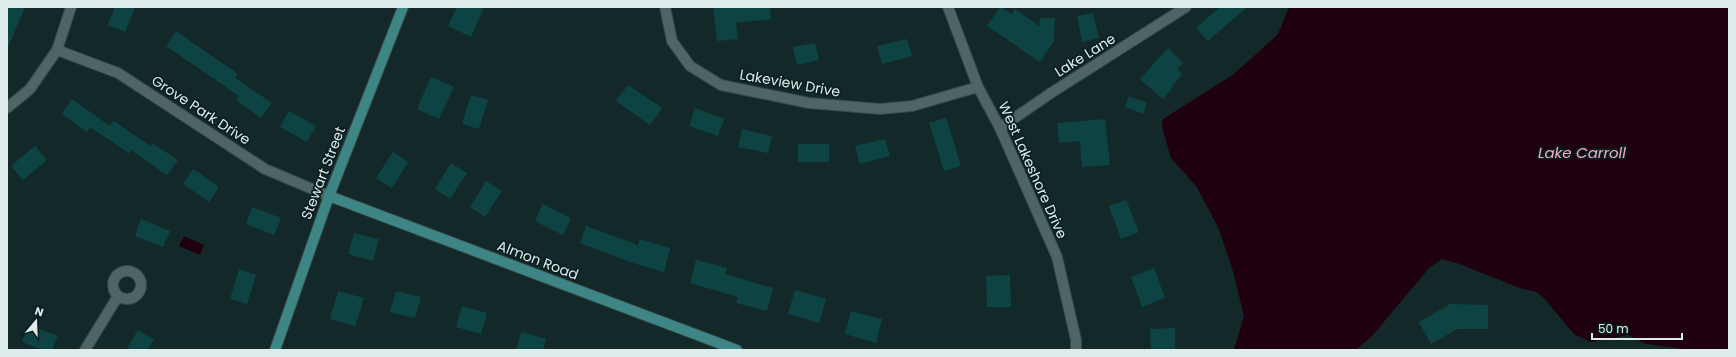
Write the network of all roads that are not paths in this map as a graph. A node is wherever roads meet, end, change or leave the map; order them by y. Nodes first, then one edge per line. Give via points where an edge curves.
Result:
1 (71, 7) edge
2 (403, 7) edge
3 (666, 7) edge
4 (948, 7) edge
5 (1186, 7) edge
6 (57, 50) junction
7 (978, 87) junction
8 (7, 108) edge
9 (1000, 128) junction
10 (328, 196) junction
11 (118, 296) dead end
12 (85, 350) edge
13 (275, 350) edge
14 (737, 350) edge
15 (1076, 350) edge

1 - 6 street
2 - 10 street, Stewart Street
3 - 7 street, Lakeview Drive via 672,41 690,66 721,85 809,103 880,109 912,106
4 - 7 street, West Lakeshore Drive
5 - 9 street, Lake Lane
6 - 8 street via 30,89
6 - 10 street, Grove Park Drive via 118,73 265,169
7 - 9 street, West Lakeshore Drive
9 - 15 street, West Lakeshore Drive via 1057,257 1076,340
10 - 13 street, Stewart Street
10 - 14 street, Almon Road
11 - 12 street

